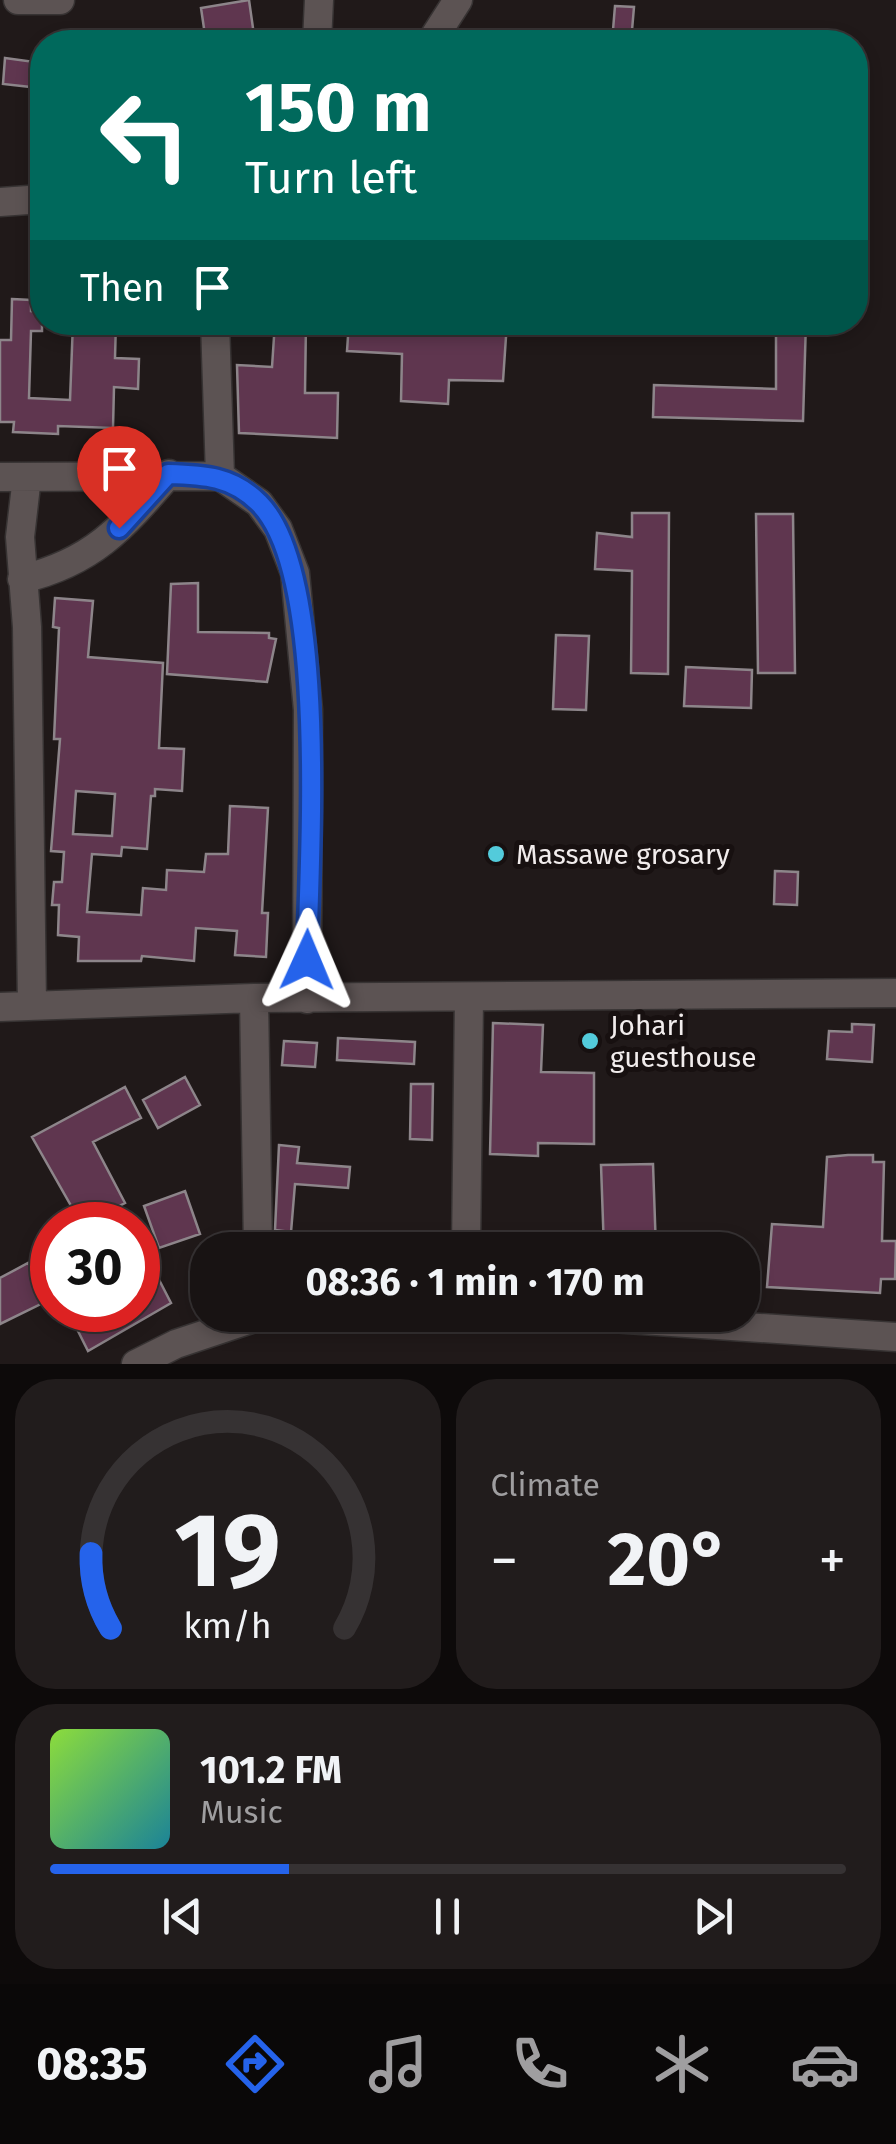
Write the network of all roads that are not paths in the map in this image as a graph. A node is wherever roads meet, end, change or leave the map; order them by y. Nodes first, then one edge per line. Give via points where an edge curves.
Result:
1 (18, 0) edge
2 (60, 0) edge
3 (319, 0) edge
4 (458, 0) edge
5 (318, 30) edge
6 (439, 30) edge
7 (30, 200) edge
8 (0, 202) edge
9 (215, 335) edge
10 (168, 474) junction
11 (220, 476) junction
12 (13, 477) edge
13 (22, 578) junction
14 (13, 735) edge
15 (896, 992) edge
16 (468, 997) junction
17 (254, 998) junction
18 (307, 999) junction
19 (32, 1006) junction
20 (0, 1007) edge
21 (258, 1232) edge
22 (466, 1232) edge
23 (760, 1328) edge
24 (211, 1332) edge
25 (896, 1337) edge
26 (136, 1364) edge

1 - 2 street
3 - 5 street
4 - 6 street
7 - 8 street
9 - 11 street
10 - 11 street
10 - 12 street
10 - 13 street via 78,561
11 - 18 street via 259,503 295,573 308,710
12 - 13 street
13 - 14 street via 27,626
14 - 19 street
15 - 16 street
16 - 18 street
16 - 22 street
17 - 18 street
17 - 19 street
17 - 21 street
19 - 20 street
23 - 25 street
24 - 26 street

